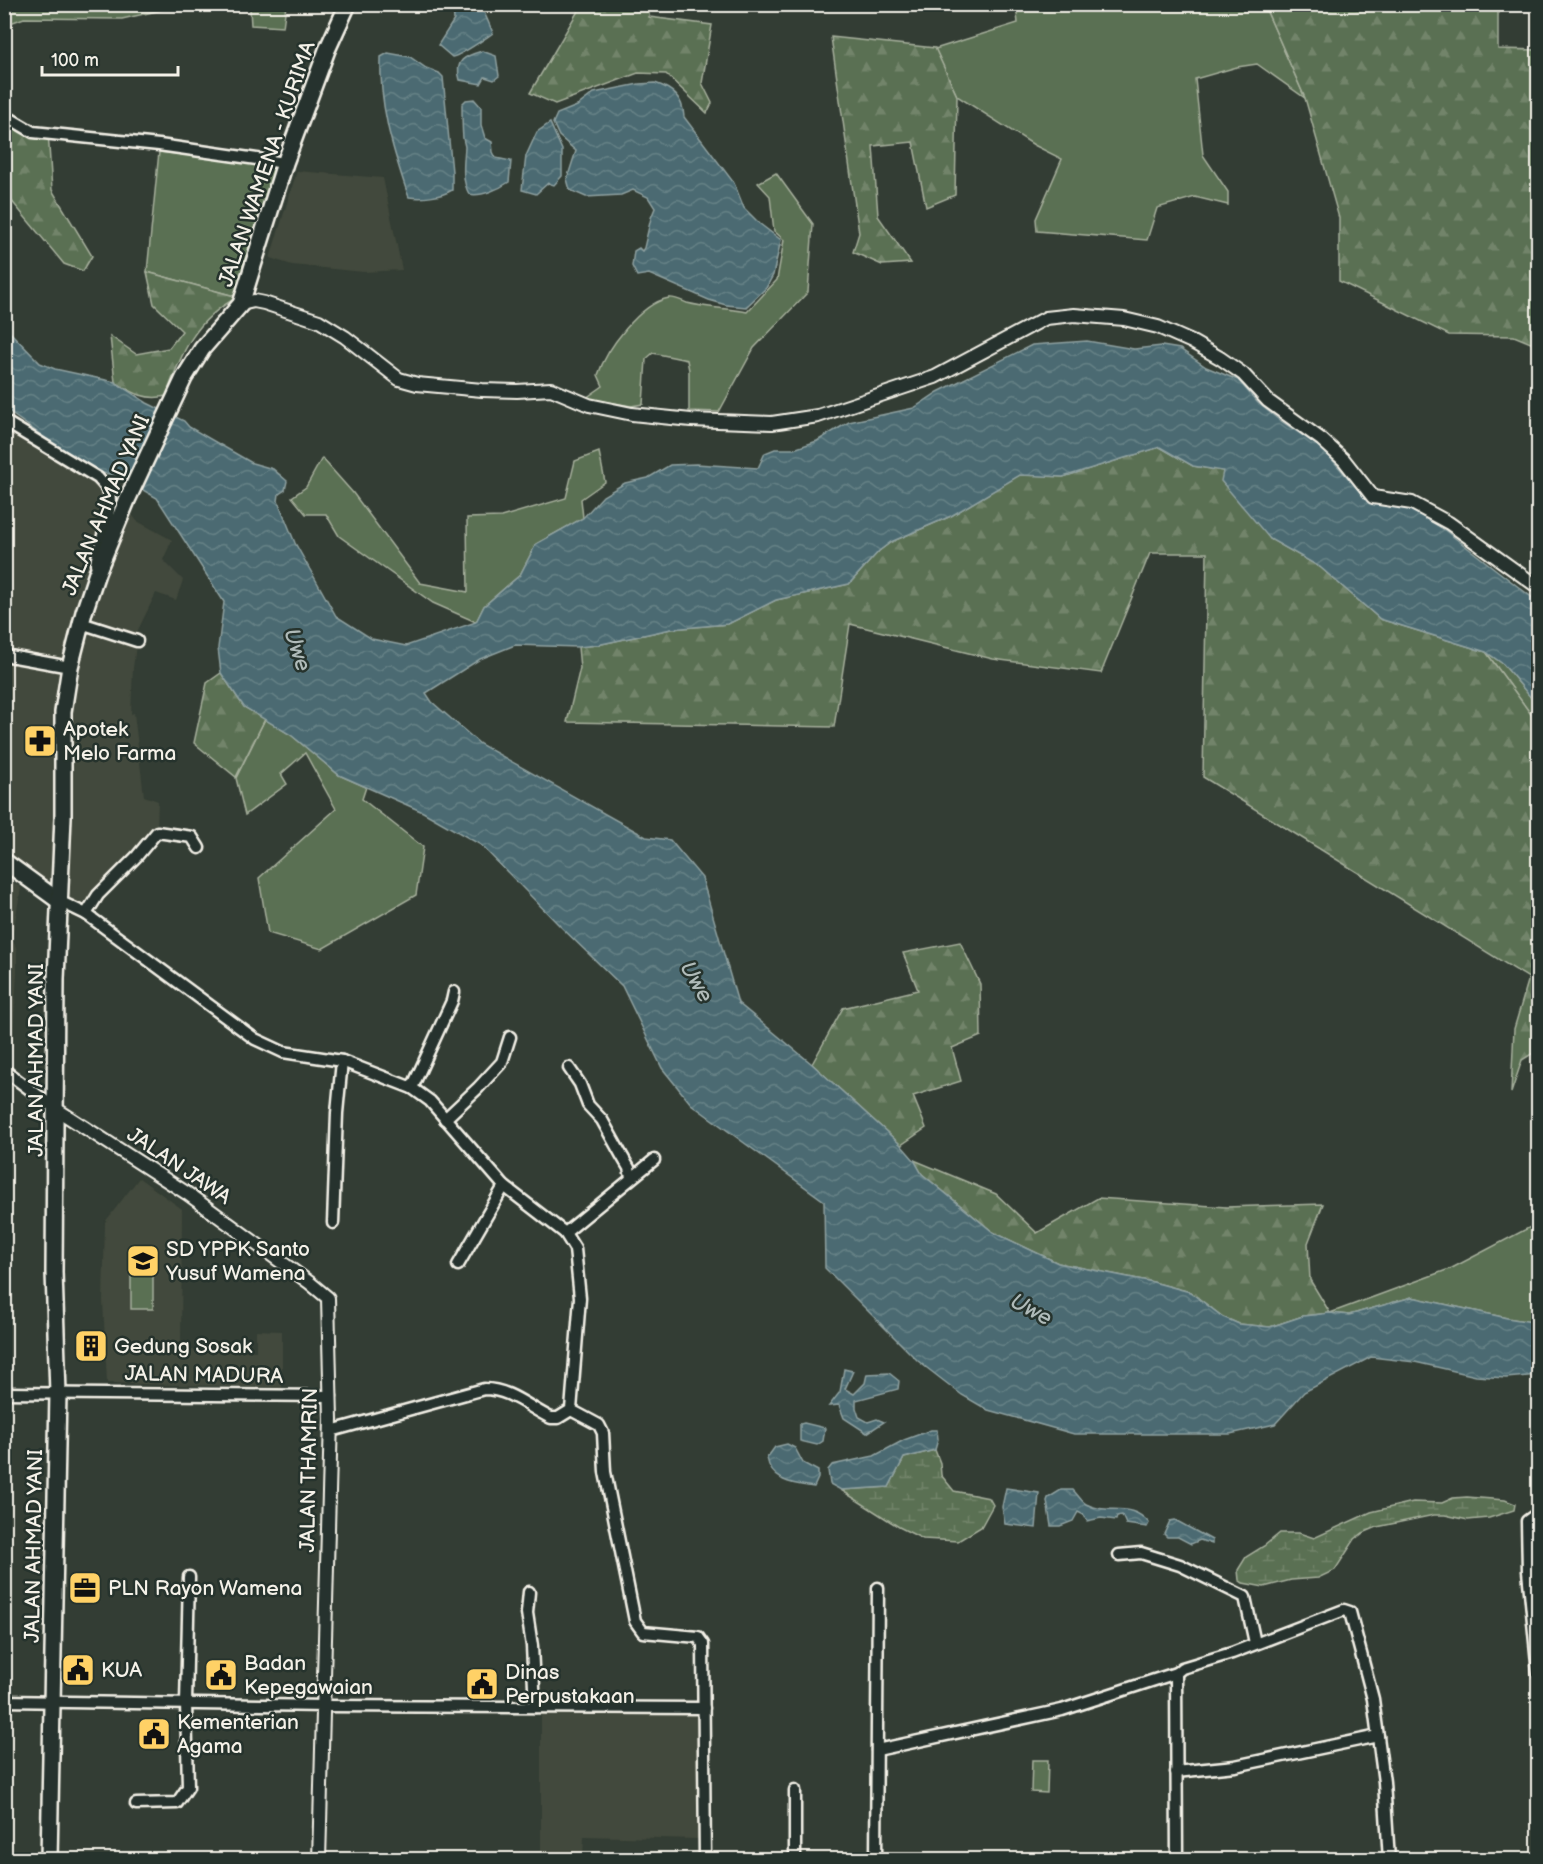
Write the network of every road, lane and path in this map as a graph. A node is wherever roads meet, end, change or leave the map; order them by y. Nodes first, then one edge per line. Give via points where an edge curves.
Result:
1 (348, 4) edge
2 (4, 114) edge
3 (285, 163) junction
4 (241, 304) junction
5 (4, 421) edge
6 (97, 573) junction
7 (1539, 587) edge
8 (81, 623) junction
9 (137, 641) dead end
10 (4, 655) edge
11 (70, 667) junction
12 (199, 848) dead end
13 (4, 861) edge
14 (59, 901) junction
15 (86, 914) junction
16 (454, 992) dead end
17 (510, 1037) dead end
18 (342, 1061) junction
19 (569, 1068) dead end
20 (4, 1070) edge
21 (412, 1088) junction
22 (56, 1108) junction
23 (445, 1119) junction
24 (654, 1160) dead end
25 (631, 1177) junction
26 (504, 1186) junction
27 (333, 1223) dead end
28 (565, 1233) junction
29 (458, 1265) dead end
30 (328, 1298) joint
31 (4, 1393) edge
32 (58, 1393) junction
33 (331, 1396) junction
34 (571, 1410) junction
35 (331, 1431) junction
36 (1539, 1513) edge
37 (1119, 1555) dead end
38 (189, 1577) dead end
39 (878, 1588) dead end
40 (529, 1592) dead end
41 (1255, 1643) junction
42 (1176, 1673) junction
43 (1539, 1673) edge
44 (4, 1701) edge
45 (52, 1701) junction
46 (186, 1703) junction
47 (324, 1706) junction
48 (535, 1707) junction
49 (704, 1708) junction
50 (1378, 1736) junction
51 (878, 1750) junction
52 (1176, 1772) junction
53 (795, 1790) dead end
54 (136, 1804) dead end
55 (49, 1860) edge
56 (319, 1860) edge
57 (705, 1860) edge
58 (795, 1860) edge
59 (876, 1860) edge
60 (1178, 1860) edge
61 (1389, 1860) edge

1 - 3 main road, JALAN WAMENA - KURIMA
2 - 3 street via 33,132
3 - 4 main road, JALAN WAMENA - KURIMA
4 - 6 main road, JALAN AHMAD YANI via 202,349 184,378
4 - 7 street via 254,301 319,321 399,379 417,384 505,391 551,389 590,405 632,414 772,423 818,416 915,385 1046,318 1074,315 1133,321 1192,342 1231,365 1268,401 1344,460 1373,497 1412,503 1449,523
5 - 6 street via 98,478 109,492 111,504 100,542
6 - 8 main road, JALAN AHMAD YANI
8 - 9 street
8 - 11 main road, JALAN AHMAD YANI
10 - 11 street
11 - 14 main road, JALAN AHMAD YANI via 63,712
12 - 15 street via 192,837 157,832 98,895
13 - 14 main road
14 - 15 street
14 - 22 main road, JALAN AHMAD YANI
15 - 18 street via 255,1039 283,1052
16 - 21 street
17 - 23 street via 502,1062
18 - 21 street
18 - 27 street
19 - 25 street via 626,1162
20 - 22 street, JALAN JAWA
21 - 23 street
22 - 30 street, JALAN JAWA via 188,1194
22 - 32 main road, JALAN AHMAD YANI via 54,1272
23 - 26 street
24 - 25 street
25 - 28 street
26 - 28 street
26 - 29 street
28 - 34 street via 575,1250 580,1298
30 - 33 street, JALAN THAMRIN
31 - 32 street, JALAN MADURA
32 - 33 street, JALAN MADURA
32 - 45 main road, JALAN AHMAD YANI
33 - 35 street, JALAN THAMRIN
34 - 35 street via 551,1418 510,1394 484,1389
34 - 49 street via 599,1425 603,1433 605,1472 634,1621 643,1632 698,1636 703,1644
35 - 47 street, JALAN THAMRIN
36 - 43 street via 1527,1521
37 - 41 street via 1141,1553 1180,1565 1245,1597
38 - 46 street
39 - 51 street
40 - 48 street via 527,1613
41 - 42 street
41 - 50 street via 1338,1611 1350,1612 1369,1680
42 - 51 street via 1062,1710
42 - 52 street
44 - 45 street
45 - 46 street
45 - 55 main road, JALAN AHMAD YANI
46 - 47 street
46 - 54 street via 188,1787 177,1803
47 - 48 street
47 - 56 street, JALAN THAMRIN
48 - 49 street
49 - 57 street
50 - 52 street via 1234,1766
50 - 61 street
51 - 59 street
52 - 60 street
53 - 58 street

